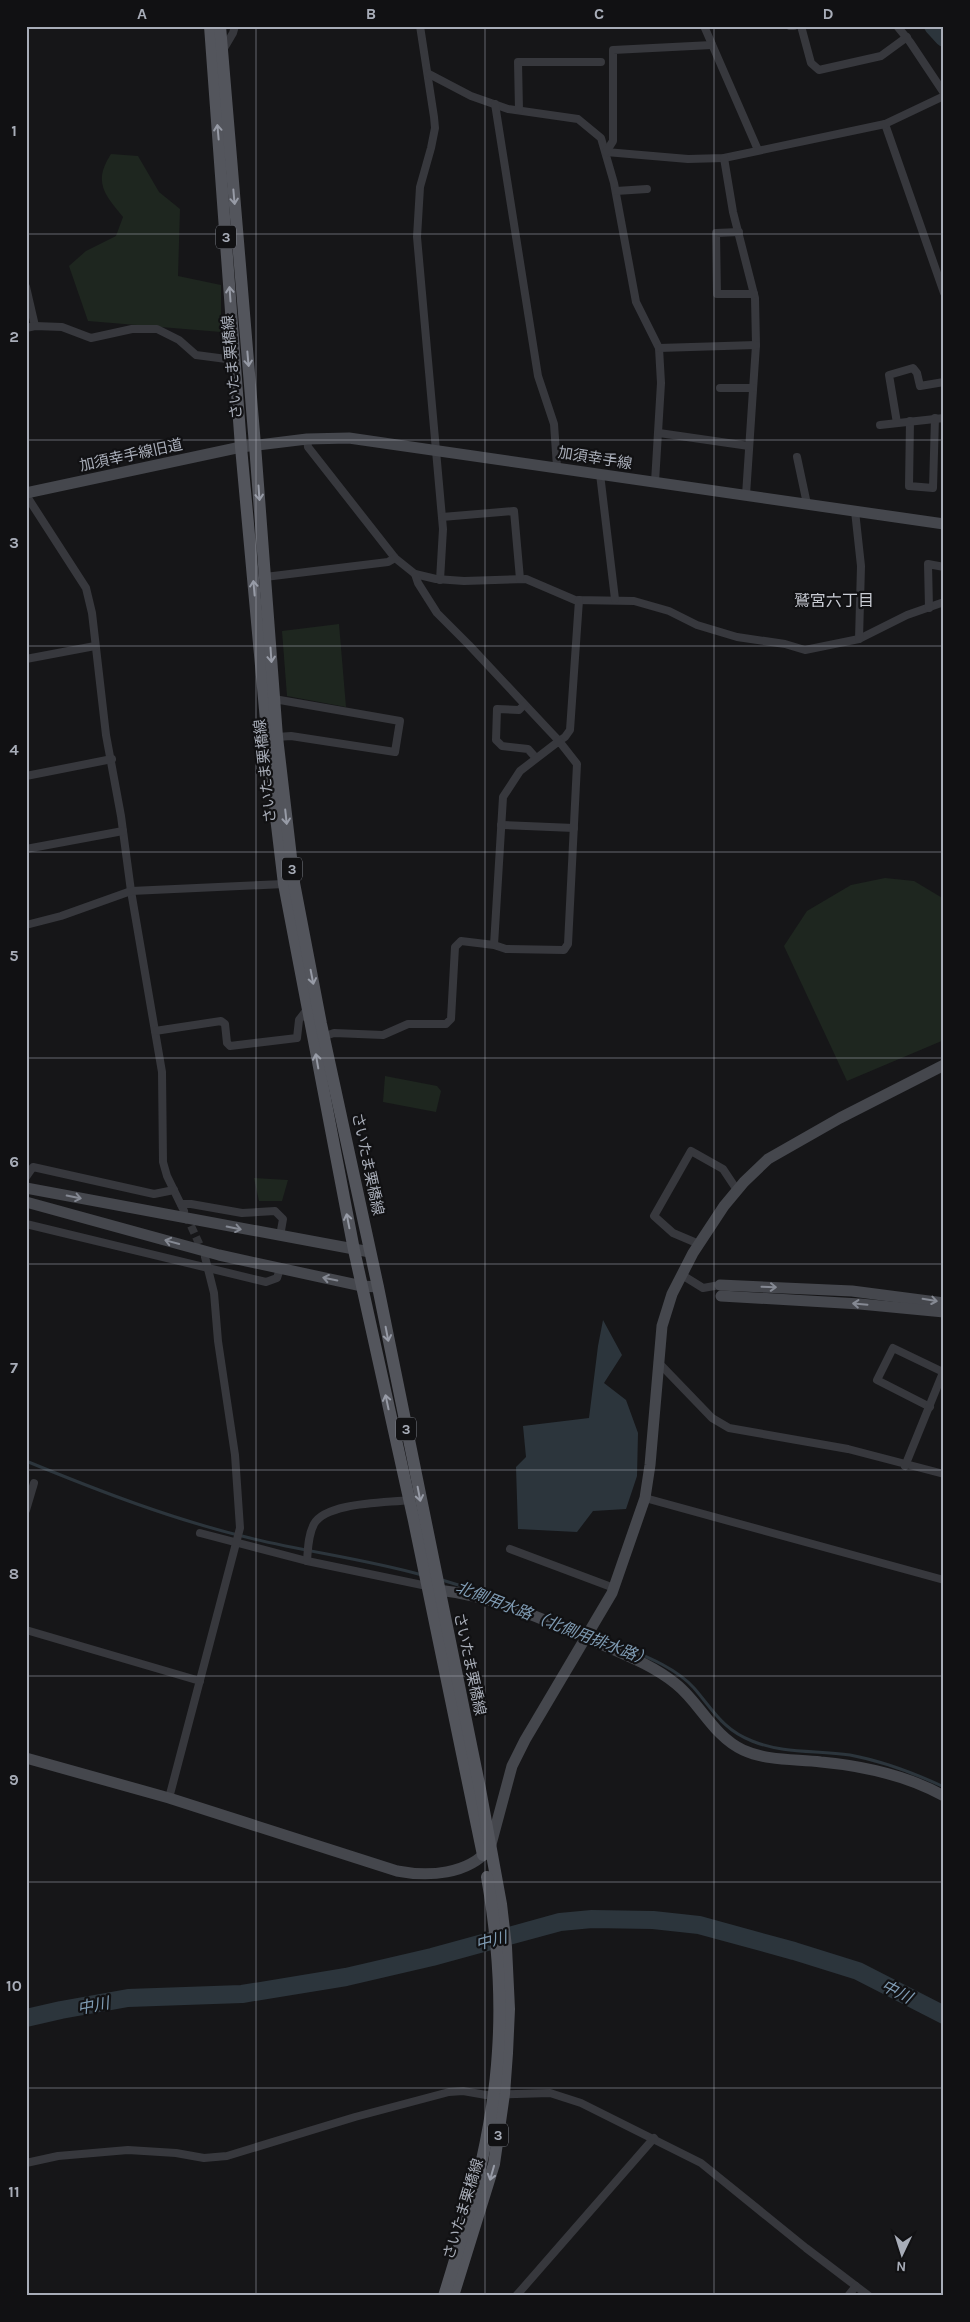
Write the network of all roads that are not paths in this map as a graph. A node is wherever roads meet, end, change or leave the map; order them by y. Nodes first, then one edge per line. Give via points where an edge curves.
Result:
1 (210, 26) edge
2 (220, 26) edge
3 (235, 26) edge
4 (420, 26) edge
5 (704, 26) edge
6 (790, 26) edge
7 (794, 26) edge
8 (801, 26) edge
9 (897, 26) edge
10 (907, 37) junction
11 (712, 45) junction
12 (222, 52) junction
13 (602, 62) dead end
14 (429, 74) junction
15 (944, 95) edge
16 (494, 104) junction
17 (519, 110) junction
18 (886, 124) junction
19 (758, 150) junction
20 (606, 152) junction
21 (724, 158) junction
22 (647, 189) dead end
23 (616, 190) junction
24 (739, 232) junction
25 (26, 287) edge
26 (944, 293) edge
27 (754, 294) junction
28 (35, 326) junction
29 (26, 328) edge
30 (756, 345) junction
31 (659, 348) junction
32 (234, 360) junction
33 (944, 382) edge
34 (720, 388) dead end
35 (753, 388) junction
36 (940, 418) edge
37 (910, 421) junction
38 (896, 423) junction
39 (880, 425) dead end
40 (659, 433) junction
41 (307, 439) junction
42 (256, 445) junction
43 (749, 446) junction
44 (241, 447) junction
45 (438, 450) junction
46 (797, 457) dead end
47 (557, 467) junction
48 (600, 474) junction
49 (655, 482) junction
50 (26, 494) edge
51 (746, 495) junction
52 (807, 504) junction
53 (855, 511) junction
54 (442, 517) junction
55 (944, 524) edge
56 (395, 558) junction
57 (944, 567) edge
58 (415, 574) junction
59 (265, 577) junction
60 (520, 579) junction
61 (440, 580) junction
62 (579, 600) junction
63 (615, 600) junction
64 (944, 602) edge
65 (929, 608) junction
66 (859, 639) junction
67 (94, 646) junction
68 (26, 659) edge
69 (274, 699) junction
70 (524, 705) junction
71 (277, 737) junction
72 (559, 741) junction
73 (536, 758) junction
74 (112, 759) junction
75 (26, 776) edge
76 (501, 825) junction
77 (574, 828) junction
78 (123, 831) junction
79 (26, 849) edge
80 (284, 884) junction
81 (131, 891) junction
82 (26, 925) edge
83 (494, 945) junction
84 (312, 1006) junction
85 (154, 1032) junction
86 (324, 1036) junction
87 (944, 1065) edge
88 (26, 1176) edge
89 (26, 1188) edge
90 (174, 1190) junction
91 (737, 1190) junction
92 (26, 1202) edge
93 (26, 1224) edge
94 (280, 1236) junction
95 (699, 1244) junction
96 (354, 1250) junction
97 (370, 1252) junction
98 (205, 1257) tunnel mouth
99 (209, 1268) junction
100 (280, 1269) junction
101 (682, 1275) junction
102 (362, 1286) junction
103 (378, 1287) junction
104 (703, 1288) junction
105 (720, 1290) junction
106 (944, 1302) edge
107 (944, 1312) edge
108 (658, 1362) junction
109 (944, 1371) edge
110 (930, 1406) junction
111 (905, 1466) junction
112 (944, 1474) edge
113 (34, 1483) dead end
114 (645, 1498) junction
115 (409, 1500) junction
116 (26, 1510) edge
117 (200, 1533) dead end
118 (238, 1541) junction
119 (510, 1549) dead end
120 (307, 1561) junction
121 (944, 1580) edge
122 (431, 1581) junction
123 (614, 1588) junction
124 (26, 1630) edge
125 (587, 1634) junction
126 (200, 1681) junction
127 (26, 1758) edge
128 (944, 1796) edge
129 (169, 1798) junction
130 (487, 1852) junction
131 (499, 2094) junction
132 (654, 2138) junction
133 (26, 2162) edge
134 (856, 2286) junction
135 (444, 2296) edge
136 (452, 2296) edge
137 (516, 2296) edge
138 (848, 2296) edge
139 (869, 2296) edge

32 -> 1 main road, さいたま栗橋線 / 3
2 - 12 main road, さいたま栗橋線 / 3
3 - 12 street
4 - 14 street
5 - 11 street
6 - 7 street
8 - 10 street via 811,63 819,70 881,56
9 - 10 street
10 - 15 street
11 - 19 street
11 - 20 street via 613,50 613,141
12 -> 42 main road, さいたま栗橋線 / 3
13 - 17 street via 518,62
14 - 16 street
14 - 45 street via 435,128 420,186 418,237
15 - 18 street
16 - 17 street
16 - 47 street via 538,376 554,424
17 - 20 street via 578,119 601,138
18 - 19 street
18 - 26 street
19 - 21 street
20 - 21 street via 688,159
20 - 23 street
21 - 24 street
22 - 23 street
23 - 31 street via 636,302
24 - 27 street
24 - 27 street via 716,233 717,294
25 - 28 street
27 - 30 street
28 - 29 street
28 - 32 street via 62,327 91,338 132,329 158,330 179,340 196,355
30 - 31 street
30 - 35 street
31 - 40 street
32 - 44 main road, さいたま栗橋線 / 3
33 - 38 street via 920,386 913,368 889,375
34 - 35 street
35 - 43 street
36 - 37 street
36 - 37 street via 932,488 908,486
37 - 38 street
38 - 39 street
40 - 43 street
40 - 49 street
41 - 42 street, 加須幸手線
41 - 45 street, 加須幸手線 via 348,438
41 - 56 street via 308,447
42 - 44 street, 加須幸手線
42 -> 59 main road, さいたま栗橋線 / 3
43 - 51 street
44 - 50 street, 加須幸手線旧道
80 -> 44 main road, さいたま栗橋線 / 3
45 - 47 street, 加須幸手線
45 - 54 street
46 - 52 street
47 - 48 street, 加須幸手線
48 - 49 street, 加須幸手線
48 - 63 street
49 - 51 street, 加須幸手線
50 - 67 street via 86,588 92,613
51 - 52 street, 加須幸手線
52 - 53 street, 加須幸手線
53 - 55 street, 加須幸手線
53 - 66 street via 861,566
54 - 60 street via 514,511
54 - 61 street
56 - 58 street
56 - 59 street via 388,562
57 - 65 street via 928,564
58 - 61 street
58 - 70 street via 437,613
59 -> 69 main road, さいたま栗橋線 / 3
60 - 61 street
60 - 62 street
62 - 63 street
62 - 72 street via 570,730
63 - 66 street via 634,601 669,611 697,625 737,637 805,650
64 - 65 street
65 - 66 street via 907,615
67 - 68 street
67 - 74 street
69 - 71 main road, さいたま栗橋線 / 3
69 - 71 street via 400,721 395,752 291,736
70 - 72 street
70 - 73 street via 519,710 497,709 496,740 502,746 528,749
71 -> 84 main road, さいたま栗橋線 / 3
72 - 73 street
72 - 77 street via 577,764
73 - 76 street via 520,771 503,797
74 - 75 street
74 - 78 street
76 - 77 street
76 - 83 street
77 - 83 street via 568,944 564,950 506,949
78 - 79 street
78 - 81 street
80 - 81 street
80 - 84 main road, さいたま栗橋線 / 3
81 - 82 street
81 - 85 street
83 - 86 street via 461,941 455,947 451,1019 446,1024 408,1024 383,1035 334,1033
84 - 85 street via 298,1020 297,1038 230,1046 224,1022
84 - 86 main road, さいたま栗橋線 / 3
96 -> 84 main road, さいたま栗橋線 / 3
85 - 90 street via 162,1072 163,1162
86 - 97 main road, さいたま栗橋線 / 3
87 - 91 street via 768,1159
88 - 90 street via 33,1167 154,1194
89 -> 94 street
90 - 94 street via 183,1208 191,1204 242,1213 275,1211 283,1218
91 - 95 street
91 - 95 street via 723,1169 691,1151 654,1216 672,1233
100 -> 92 street
93 - 99 street
94 - 96 street
95 - 101 street
96 - 97 street
96 - 102 main road, さいたま栗橋線 / 3
97 - 103 main road, さいたま栗橋線 / 3
98 - 99 street
99 - 100 street via 266,1282 277,1278
99 - 118 street via 235,1455
102 -> 100 street
101 - 104 street
101 - 108 street via 662,1326
102 - 103 street
115 -> 102 main road, さいたま栗橋線 / 3
103 -> 122 main road, さいたま栗橋線 / 3
104 - 105 street
104 - 105 street
105 -> 106 street via 852,1291
107 -> 105 street
108 - 111 street via 712,1418 730,1428 848,1449
108 - 114 street
109 - 110 street
109 - 110 street via 892,1348 878,1380
110 - 111 street
111 - 112 street
113 - 116 street
114 - 121 street
114 - 123 street
115 - 120 street via 349,1506 322,1514 310,1535
115 - 122 main road, さいたま栗橋線 / 3
117 - 118 street
118 - 120 street
118 - 126 street
119 - 123 street
120 - 122 street
122 - 125 street
122 - 130 main road, さいたま栗橋線 / 3
123 - 125 street
124 - 126 street
125 - 128 street via 650,1666 670,1680 709,1722 742,1749 779,1759 871,1768 925,1786
125 - 130 street via 512,1766
126 - 129 street
127 - 129 street
129 - 130 street via 414,1874 447,1872 467,1866
130 - 131 main road, さいたま栗橋線 / 3 via 503,1969
131 - 132 street via 550,2093 581,2103
131 - 133 street via 450,2092 227,2156 204,2158 176,2152 128,2150
131 - 135 main road, さいたま栗橋線 / 3 via 465,2231
131 -> 136 main road, さいたま栗橋線 / 3 via 494,2164
132 - 134 street via 719,2175
132 - 137 street
134 - 138 street
134 - 139 street

